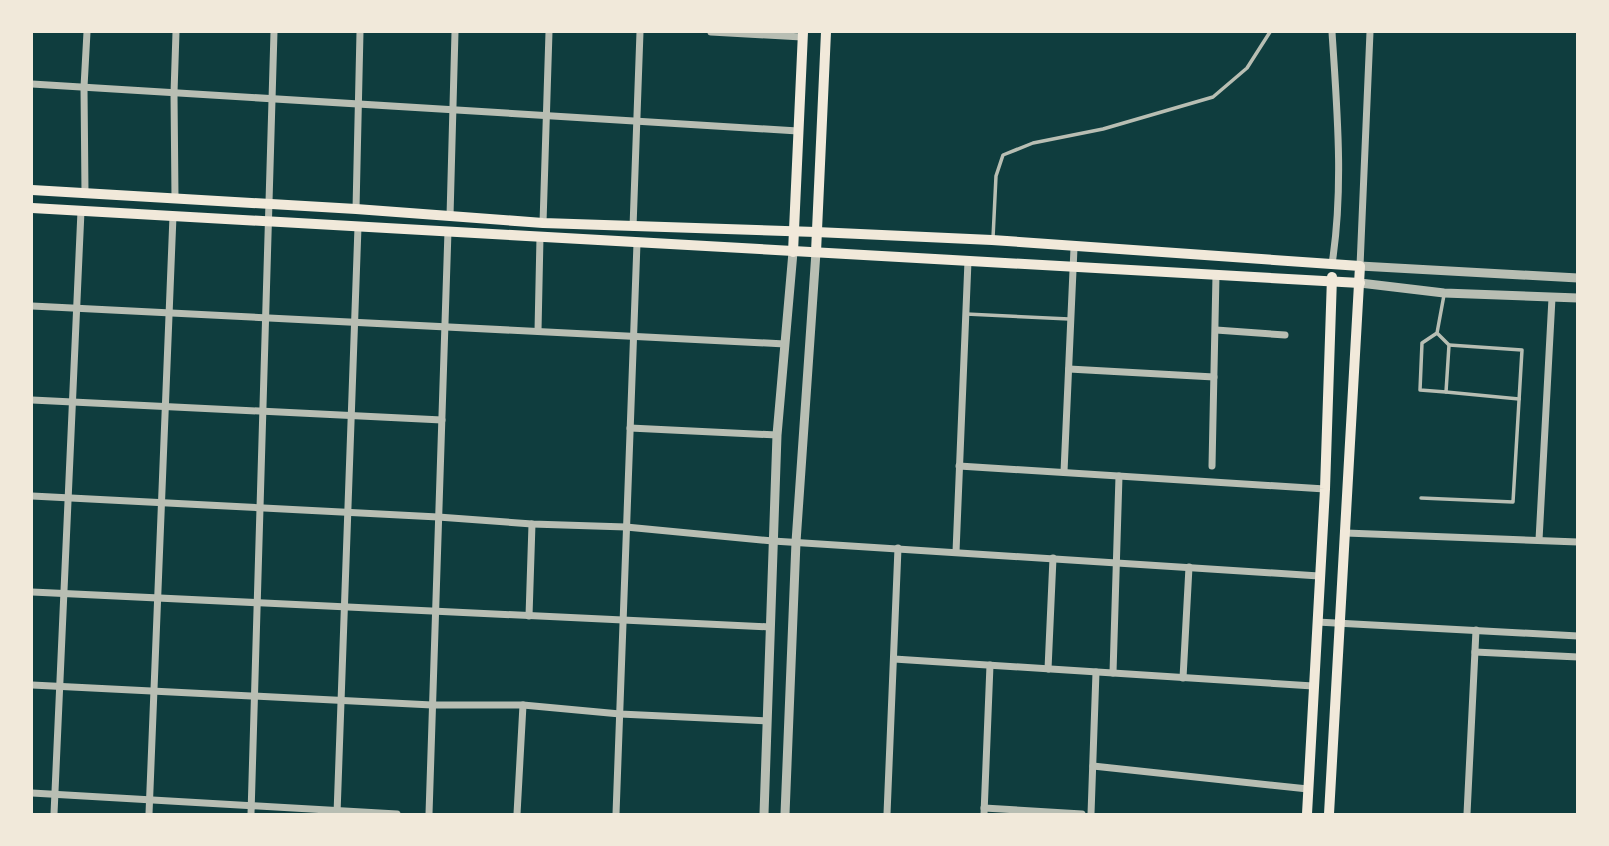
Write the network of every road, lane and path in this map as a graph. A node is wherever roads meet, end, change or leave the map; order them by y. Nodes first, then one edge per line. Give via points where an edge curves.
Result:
1 (87, 32) edge
2 (176, 32) edge
3 (274, 32) edge
4 (360, 32) edge
5 (455, 32) edge
6 (549, 32) edge
7 (640, 32) edge
8 (711, 32) edge
9 (826, 32) edge
10 (1270, 32) edge
11 (1332, 32) edge
12 (1370, 32) edge
13 (802, 34) edge
14 (32, 84) edge
15 (84, 88) junction
16 (174, 93) junction
17 (272, 99) junction
18 (357, 104) junction
19 (452, 109) junction
20 (547, 115) junction
21 (636, 120) junction
22 (798, 131) junction
23 (32, 190) edge
24 (85, 193) junction
25 (175, 198) junction
26 (270, 204) junction
27 (32, 208) edge
28 (356, 209) junction
29 (81, 211) junction
30 (173, 216) junction
31 (450, 216) junction
32 (269, 221) junction
33 (543, 223) junction
34 (358, 227) junction
35 (633, 227) junction
36 (448, 231) junction
37 (793, 231) junction
38 (816, 232) junction
39 (540, 237) junction
40 (992, 240) junction
41 (637, 243) junction
42 (1074, 248) junction
43 (793, 252) junction
44 (816, 252) junction
45 (968, 261) junction
46 (1332, 264) junction
47 (1360, 266) junction
48 (1073, 267) junction
49 (1216, 275) junction
50 (1577, 278) edge
51 (1331, 281) junction
52 (1360, 283) junction
53 (1444, 293) junction
54 (1552, 298) junction
55 (1577, 299) edge
56 (32, 306) edge
57 (77, 308) junction
58 (169, 313) junction
59 (966, 314) junction
60 (266, 317) junction
61 (1071, 319) junction
62 (355, 322) junction
63 (445, 326) junction
64 (1216, 330) junction
65 (538, 331) junction
66 (1437, 333) junction
67 (1284, 335) dead end
68 (634, 336) junction
69 (785, 344) junction
70 (1449, 345) junction
71 (1069, 369) junction
72 (1214, 377) junction
73 (1446, 392) junction
74 (1519, 399) junction
75 (32, 400) edge
76 (72, 402) junction
77 (166, 407) junction
78 (263, 411) junction
79 (352, 415) junction
80 (442, 419) junction
81 (630, 428) junction
82 (777, 435) junction
83 (960, 466) junction
84 (1212, 466) dead end
85 (1064, 472) junction
86 (1119, 476) junction
87 (1325, 489) junction
88 (32, 496) edge
89 (68, 498) junction
90 (1420, 498) dead end
91 (162, 503) junction
92 (260, 508) junction
93 (348, 512) junction
94 (439, 517) junction
95 (532, 524) junction
96 (626, 527) junction
97 (1346, 533) junction
98 (1539, 540) junction
99 (773, 541) junction
100 (796, 542) junction
101 (1577, 542) edge
102 (898, 548) junction
103 (956, 552) junction
104 (1053, 558) junction
105 (1116, 563) junction
106 (1189, 567) junction
107 (1319, 576) junction
108 (32, 592) edge
109 (64, 594) junction
110 (158, 598) junction
111 (257, 603) junction
112 (345, 607) junction
113 (436, 611) junction
114 (529, 616) junction
115 (623, 620) junction
116 (1317, 622) junction
117 (1339, 623) junction
118 (770, 627) junction
119 (1476, 630) junction
120 (1577, 636) edge
121 (1475, 652) junction
122 (1577, 657) edge
123 (894, 659) junction
124 (990, 665) junction
125 (1048, 669) junction
126 (1096, 672) junction
127 (1113, 673) junction
128 (1183, 678) junction
129 (32, 685) edge
130 (1313, 686) junction
131 (60, 687) junction
132 (154, 692) junction
133 (254, 696) junction
134 (341, 701) junction
135 (432, 705) junction
136 (523, 705) junction
137 (620, 714) junction
138 (767, 721) junction
139 (1093, 766) junction
140 (1308, 789) junction
141 (32, 793) edge
142 (55, 794) junction
143 (150, 800) junction
144 (251, 810) edge
145 (984, 811) edge
146 (337, 813) edge
147 (54, 814) edge
148 (149, 814) edge
149 (397, 814) edge
150 (429, 814) edge
151 (517, 814) edge
152 (616, 814) edge
153 (764, 814) edge
154 (785, 814) edge
155 (887, 814) edge
156 (1082, 814) edge
157 (1091, 814) edge
158 (1307, 814) edge
159 (1329, 814) edge
160 (1467, 814) edge

1 - 15 street
2 - 16 street
3 - 17 street
4 - 18 street
5 - 19 street
6 - 20 street
7 - 21 street
8 - 13 street
9 - 38 main road
10 - 40 lane via 1247,68 1213,97 1103,129 1033,143 1003,155 996,176
11 - 46 street via 1338,170
12 - 47 street
13 - 22 main road
14 - 15 street
15 - 16 street
15 - 24 street
16 - 17 street
16 - 25 street
17 - 18 street
17 - 26 street
18 - 19 street
18 - 28 street
19 - 20 street
19 - 31 street
20 - 21 street
20 - 33 street
21 - 22 street
21 - 35 street
22 - 37 main road
23 - 24 main road
24 - 25 main road
25 - 26 main road
26 - 28 main road
26 - 32 street
27 - 29 main road
28 - 31 main road
29 - 30 main road
29 - 57 street
30 - 32 main road
30 - 58 street
31 - 33 main road
32 - 34 main road
32 - 60 street
33 - 35 main road
34 - 36 main road
34 - 62 street
35 - 37 main road
36 - 39 main road
36 - 63 street
37 - 38 main road
37 - 43 main road
38 - 40 main road
38 - 44 main road
39 - 41 main road
39 - 65 street
40 - 42 main road
41 - 43 main road
41 - 68 street
42 - 46 main road
42 - 48 street
43 - 44 main road
43 - 69 street
44 - 45 main road
44 - 100 street
45 - 48 main road
45 - 59 street
46 - 47 main road
46 - 51 main road
47 - 50 street
47 - 52 main road
48 - 49 main road
48 - 61 street
49 - 51 main road
49 - 64 street
51 - 52 main road
51 - 87 main road
52 - 53 street
52 - 97 main road
53 - 54 street
53 - 66 lane
54 - 55 street
54 - 98 street
56 - 57 street
57 - 58 street
57 - 76 street
58 - 60 street
58 - 77 street
59 - 61 lane
59 - 83 street
60 - 62 street
60 - 78 street
61 - 71 street
62 - 63 street
62 - 79 street
63 - 65 street
63 - 80 street
64 - 67 street
64 - 72 street
65 - 68 street
66 - 70 lane
66 - 73 lane via 1422,343 1420,390
68 - 69 street
68 - 81 street
69 - 82 street
70 - 73 lane
70 - 74 lane via 1522,350
71 - 72 street
71 - 85 street
72 - 84 street
73 - 74 lane
74 - 90 lane via 1513,502
75 - 76 street
76 - 77 street
76 - 89 street
77 - 78 street
77 - 91 street
78 - 79 street
78 - 92 street
79 - 80 street
79 - 93 street
80 - 94 street
81 - 82 street
81 - 96 street
82 - 99 street
83 - 85 street
83 - 103 street
85 - 86 street
86 - 87 street
86 - 105 street
87 - 107 main road
88 - 89 street
89 - 91 street
89 - 109 street
91 - 92 street
91 - 110 street
92 - 93 street
92 - 111 street
93 - 94 street
93 - 112 street
94 - 95 street
94 - 113 street
95 - 96 street
95 - 114 street
96 - 99 street
96 - 115 street
97 - 98 street
97 - 117 main road
98 - 101 street
99 - 100 street
99 - 118 street
100 - 102 street
100 - 154 street
102 - 103 street
102 - 123 street
103 - 104 street
104 - 105 street
104 - 125 street
105 - 106 street
105 - 127 street
106 - 107 street
106 - 128 street
107 - 116 main road
108 - 109 street
109 - 110 street
109 - 131 street
110 - 111 street
110 - 132 street
111 - 112 street
111 - 133 street
112 - 113 street
112 - 134 street
113 - 114 street
113 - 135 street
114 - 115 street
115 - 118 street
115 - 137 street
116 - 117 street
116 - 130 main road
117 - 119 street
117 - 159 main road
118 - 138 street
119 - 120 street
119 - 121 street
121 - 122 street
121 - 160 street
123 - 124 street
123 - 155 street
124 - 125 street
124 - 145 street
125 - 126 street
126 - 127 street
126 - 139 street
127 - 128 street
128 - 130 street
129 - 131 street
130 - 140 main road
131 - 132 street
131 - 142 street
132 - 133 street
132 - 143 street
133 - 134 street
133 - 144 street
134 - 135 street
134 - 146 street
135 - 136 street
135 - 150 street
136 - 137 street
136 - 151 street
137 - 138 street
137 - 152 street
138 - 153 street
139 - 140 street
139 - 157 street
140 - 158 main road
141 - 142 street
142 - 143 street
142 - 147 street
143 - 144 street
143 - 148 street
144 - 146 street
145 - 156 street
146 - 149 street

